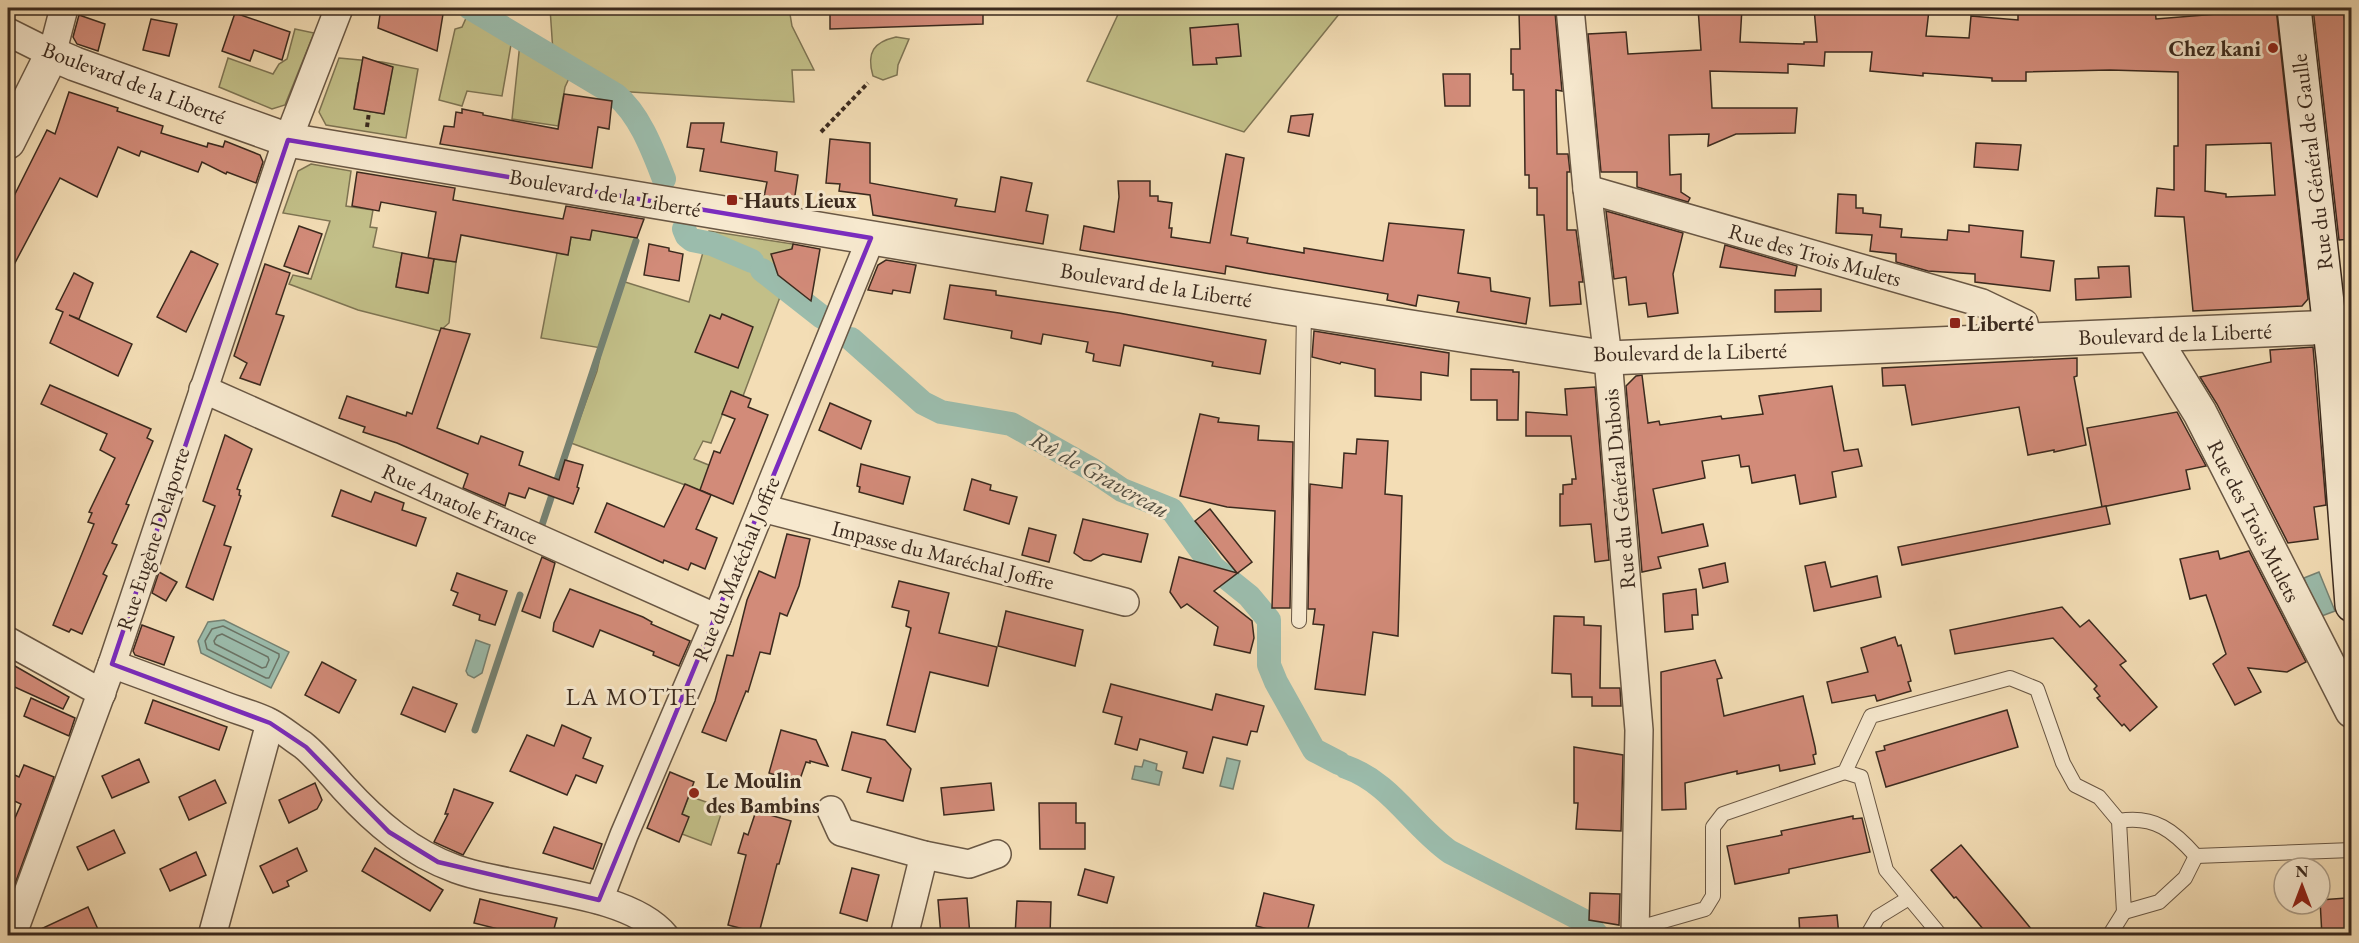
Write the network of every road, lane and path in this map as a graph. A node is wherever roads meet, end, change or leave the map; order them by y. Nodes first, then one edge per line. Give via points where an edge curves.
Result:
1 (64, 8) edge
2 (339, 8) edge
3 (1570, 8) edge
4 (2294, 8) edge
5 (8, 32) edge
6 (52, 54) junction
7 (868, 83) dead end
8 (369, 112) dead end
9 (366, 131) dead end
10 (821, 132) dead end
11 (288, 140) junction
12 (8, 142) edge
13 (1587, 189) junction
14 (871, 238) junction
15 (1304, 310) junction
16 (2341, 325) edge
17 (2152, 334) junction
18 (2027, 340) junction
19 (1608, 358) junction
20 (203, 389) junction
21 (762, 508) junction
22 (1125, 602) dead end
23 (2352, 605) edge
24 (717, 618) junction
25 (1299, 621) dead end
26 (8, 641) edge
27 (112, 664) junction
28 (102, 693) junction
29 (2352, 711) edge
30 (270, 723) junction
31 (1845, 772) junction
32 (831, 810) dead end
33 (2119, 821) junction
34 (2352, 850) edge
35 (997, 854) dead end
36 (924, 855) junction
37 (2196, 856) junction
38 (1909, 898) junction
39 (599, 900) junction
40 (2124, 912) junction
41 (1635, 932) edge
42 (12, 936) edge
43 (212, 936) edge
44 (665, 936) edge
45 (903, 936) edge
46 (1867, 936) edge
47 (1941, 936) edge
48 (2109, 936) edge

1 - 6 street
2 - 11 street, Rue Eugène Delaporte
3 - 13 street, Rue du Général Dubois
4 - 16 street, Rue du Général de Gaulle
5 - 6 street, Boulevard de la Liberté
6 - 11 street, Boulevard de la Liberté
6 - 12 street
7 - 10 path
8 - 9 path
11 - 14 street, Boulevard de la Liberté
11 - 20 street, Rue Eugène Delaporte
13 - 18 street, Rue des Trois Mulets via 1982,303 2024,323
13 - 19 street, Rue du Général Dubois
14 - 15 street, Boulevard de la Liberté
14 - 21 street, Rue du Maréchal Joffre
15 - 19 street, Boulevard de la Liberté
15 - 25 lane
16 - 17 street, Boulevard de la Liberté
16 - 23 street, Rue du Général de Gaulle
17 - 18 street, Boulevard de la Liberté
17 - 29 street, Rue des Trois Mulets via 2200,413
18 - 19 street, Boulevard de la Liberté
19 - 41 street, Rue du Général Dubois via 1639,730
20 - 24 street, Rue Anatole France
20 - 27 street, Rue Eugène Delaporte
21 - 22 street, Impasse du Maréchal Joffre
21 - 24 street, Rue du Maréchal Joffre
24 - 39 street, Rue du Maréchal Joffre
26 - 28 street
27 - 28 street, Rue Eugène Delaporte
27 - 30 street
28 - 42 street, Rue Eugène Delaporte
30 - 39 street via 306,747 389,832 430,858 479,875
30 - 43 street
31 - 33 lane via 1871,716 2010,678 2037,689 2074,785 2099,797
31 - 38 lane via 1861,777 1886,870
31 - 41 lane via 1723,814 1713,827 1713,896 1704,909
32 - 36 street via 841,832
33 - 37 lane via 2137,818 2161,825
33 - 40 lane
34 - 37 lane
35 - 36 street via 969,864
36 - 45 street
37 - 40 lane via 2185,878 2159,902
38 - 46 lane via 1878,917
38 - 47 lane
39 - 44 street via 641,916
40 - 48 lane

